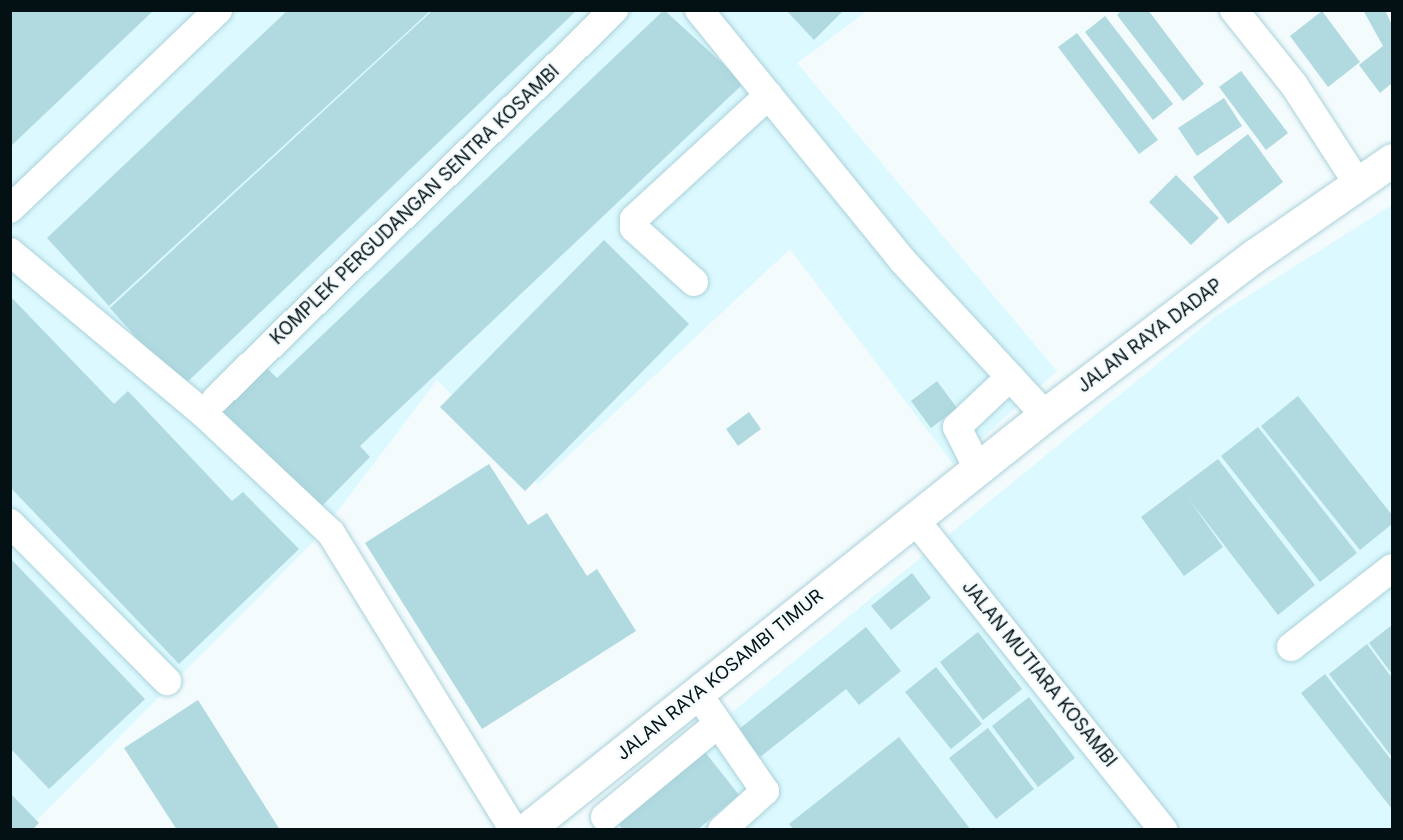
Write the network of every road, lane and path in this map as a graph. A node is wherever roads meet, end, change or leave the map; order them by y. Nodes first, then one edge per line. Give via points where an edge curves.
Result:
1 (218, 10) edge
2 (614, 10) edge
3 (699, 10) edge
4 (1234, 10) edge
5 (769, 95) junction
6 (1392, 160) edge
7 (1358, 184) junction
8 (10, 209) edge
9 (10, 252) edge
10 (694, 282) dead end
11 (1010, 377) junction
12 (216, 399) dead end
13 (1045, 415) junction
14 (978, 469) junction
15 (10, 523) edge
16 (923, 530) junction
17 (1392, 568) edge
18 (1291, 647) dead end
19 (167, 681) dead end
20 (698, 694) junction
21 (718, 724) junction
22 (582, 786) junction
23 (610, 823) edge
24 (514, 830) edge
25 (526, 830) edge
26 (722, 830) edge
27 (1163, 830) edge

1 - 8 street
2 - 12 street, KOMPLEK PERGUDANGAN SENTRA KOSAMBI
3 - 5 street
4 - 7 street via 1301,95
5 - 10 street via 634,219 634,228
5 - 11 street via 902,260
6 - 7 main road, JALAN RAYA DADAP
7 - 13 main road, JALAN RAYA DADAP via 1254,256
9 - 24 street via 203,413 331,533
11 - 13 street
11 - 14 street via 957,428
13 - 14 main road, JALAN RAYA DADAP
14 - 16 main road, JALAN RAYA DADAP
15 - 19 street
16 - 20 main road, JALAN RAYA KOSAMBI TIMUR
16 - 27 street, JALAN MUTIARA KOSAMBI
17 - 18 street
20 - 21 street
20 - 22 main road, JALAN RAYA KOSAMBI TIMUR
21 - 23 street
21 - 26 street via 765,791
22 - 23 street
22 - 25 main road, JALAN RAYA KOSAMBI TIMUR

